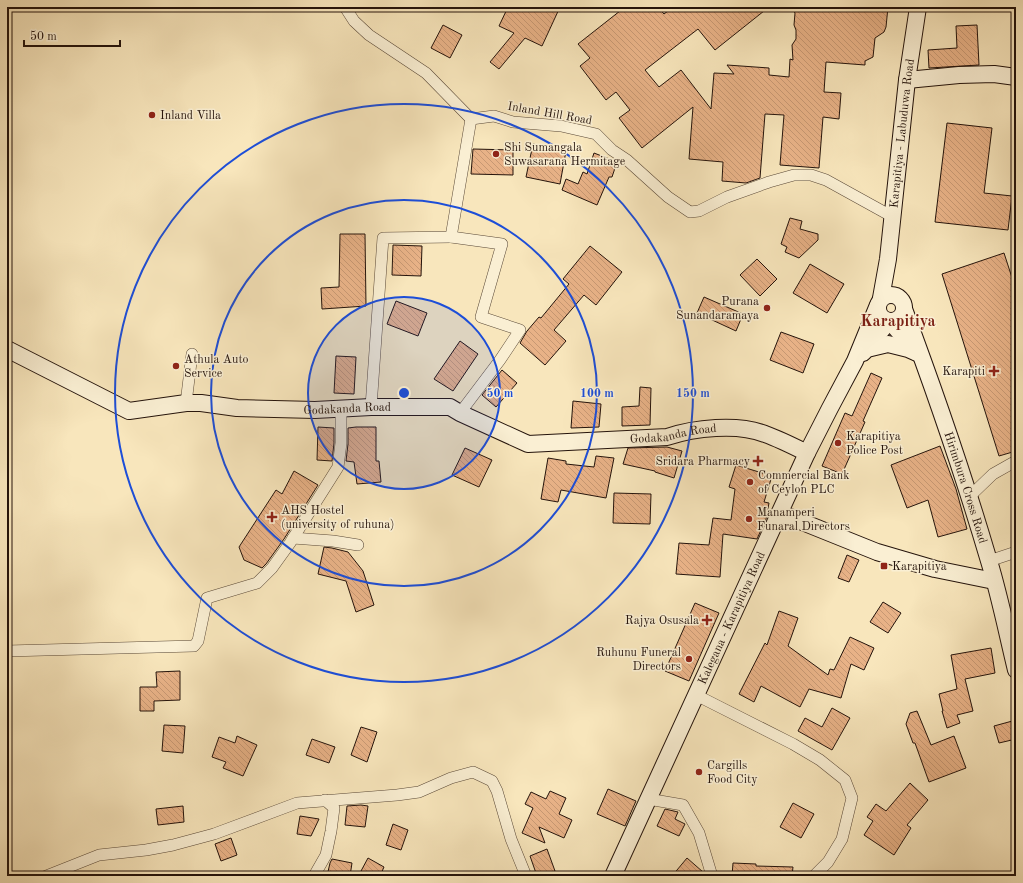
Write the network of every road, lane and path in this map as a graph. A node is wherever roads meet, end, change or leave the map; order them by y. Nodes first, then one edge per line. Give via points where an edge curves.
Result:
1 (345, 7) edge
2 (918, 7) edge
3 (1016, 78) edge
4 (907, 80) junction
5 (471, 119) junction
6 (893, 217) junction
7 (451, 237) junction
8 (888, 259) junction
9 (879, 302) junction
10 (902, 303) junction
11 (889, 321) junction
12 (7, 349) edge
13 (867, 349) junction
14 (192, 354) dead end
15 (920, 357) junction
16 (855, 361) junction
17 (186, 403) junction
18 (371, 407) junction
19 (342, 409) junction
20 (460, 413) junction
21 (807, 453) junction
22 (1016, 461) edge
23 (969, 497) junction
24 (780, 513) junction
25 (293, 538) junction
26 (358, 545) dead end
27 (1016, 552) edge
28 (989, 561) junction
29 (994, 581) junction
30 (7, 651) edge
31 (1016, 670) edge
32 (696, 695) junction
33 (648, 799) junction
34 (325, 800) junction
35 (46, 876) edge
36 (314, 876) edge
37 (526, 876) edge
38 (613, 876) edge
39 (712, 876) edge
40 (814, 876) edge

1 - 5 street via 354,21 369,35 426,73
2 - 4 main road, Karapitiya - Labuduwa Road
3 - 4 main road via 994,74
4 - 6 main road, Karapitiya - Labuduwa Road
5 - 6 street, Inland Hill Road via 494,116 513,122 561,126 596,134 668,197 690,212 700,211 726,197 769,182 794,175 811,175 826,180
5 - 7 street
6 - 8 main road, Karapitiya - Labuduwa Road
7 - 18 street via 383,238
7 - 20 street via 502,244 481,317 520,330
8 - 9 main road, Karapitiya - Labuduwa Road
8 - 10 main road, Karapitiya - Labuduwa Road
9 - 10 main road via 889,294
9 - 11 main road via 880,315
9 - 16 main road, Kalegana - Karapitiya Road
10 - 11 main road via 900,318
10 - 15 main road, Hirimbura Cross Road
11 - 13 main road, Kalegana - Karapitiya Road
11 - 15 main road
12 - 17 main road, Godakanda Road via 129,411
13 - 15 main road via 888,344 908,349
13 - 16 main road, Kalegana - Karapitiya Road
14 - 17 street
15 - 23 main road, Hirimbura Cross Road
16 - 21 main road, Kalegana - Karapitiya Road
17 - 19 main road, Godakanda Road via 237,408
18 - 19 main road, Godakanda Road
18 - 20 main road, Godakanda Road via 450,407
19 - 25 street via 338,467
20 - 21 main road, Godakanda Road via 528,444 666,438 679,433 740,428 764,433
21 - 24 main road, Kalegana - Karapitiya Road
22 - 23 street via 993,474
23 - 28 main road, Hirimbura Cross Road
24 - 29 main road via 877,552 935,569
24 - 32 main road, Kalegana - Karapitiya Road
25 - 26 street
25 - 30 street via 272,568 257,583 208,598 198,641 194,646
27 - 28 street
28 - 29 main road, Hirimbura Cross Road
29 - 31 main road, Hirimbura Cross Road
32 - 33 main road, Kalegana - Karapitiya Road
32 - 40 street via 793,744 846,780 852,798 842,839 828,862
33 - 38 main road, Kalegana - Karapitiya Road
33 - 39 street via 683,805 699,833
34 - 35 street via 297,802 214,834 173,845 99,855
34 - 36 street via 334,808 332,831 326,855
34 - 37 street via 419,792 451,778 473,772 492,781

